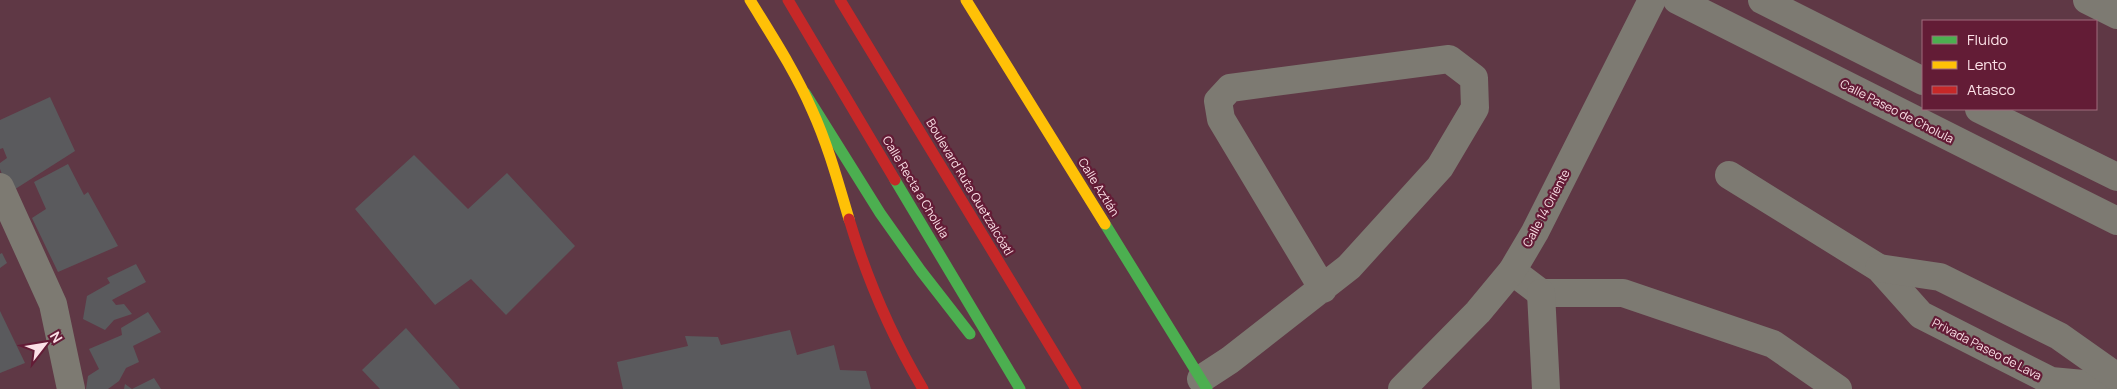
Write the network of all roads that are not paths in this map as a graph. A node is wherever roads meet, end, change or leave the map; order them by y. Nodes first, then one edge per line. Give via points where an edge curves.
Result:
1 (750, 0) edge
2 (788, 0) edge
3 (840, 0) edge
4 (966, 0) edge
5 (1652, 0) edge
6 (1677, 0) edge
7 (1762, 0) edge
8 (2087, 0) edge
9 (2117, 15) edge
10 (1922, 80) edge
11 (805, 92) junction
12 (1981, 110) edge
13 (1968, 146) junction
14 (1729, 175) dead end
15 (2117, 177) edge
16 (0, 187) edge
17 (2117, 221) edge
18 (1879, 268) junction
19 (1512, 271) junction
20 (1323, 289) junction
21 (1541, 293) junction
22 (2117, 376) edge
23 (1204, 384) edge
24 (2117, 387) edge
25 (71, 389) edge
26 (923, 389) edge
27 (1018, 389) edge
28 (1076, 389) edge
29 (1402, 389) edge
30 (1546, 389) edge
31 (1838, 389) edge

1 - 11 main road
2 - 27 main road, Calle Recta a Cholula
3 - 28 main road, Boulevard Ruta Quetzalcóatl
4 - 23 main road, Calle Aztlán
5 - 19 street, Calle 14 Oriente via 1535,232
6 - 13 street, Calle Paseo de Cholula
7 - 10 street
8 - 9 street
11 - 26 main road via 830,156 874,292
11 - 27 main road via 880,213 921,271
12 - 13 street
12 - 15 street
13 - 17 street, Calle Paseo de Cholula
14 - 18 street, Privada Paseo de Lava
16 - 25 street via 53,304
18 - 22 street, Privada Paseo de Lava via 1940,277 2059,336
18 - 24 street, Privada Paseo de Lava via 1920,315 2051,381
19 - 21 street
19 - 29 street, Calle 14 Oriente via 1478,312
20 - 20 street via 1349,267 1440,167 1475,108 1474,78 1449,59 1230,88 1218,101 1221,119
20 - 23 street via 1230,360
21 - 30 street
21 - 31 street via 1623,293 1773,344

